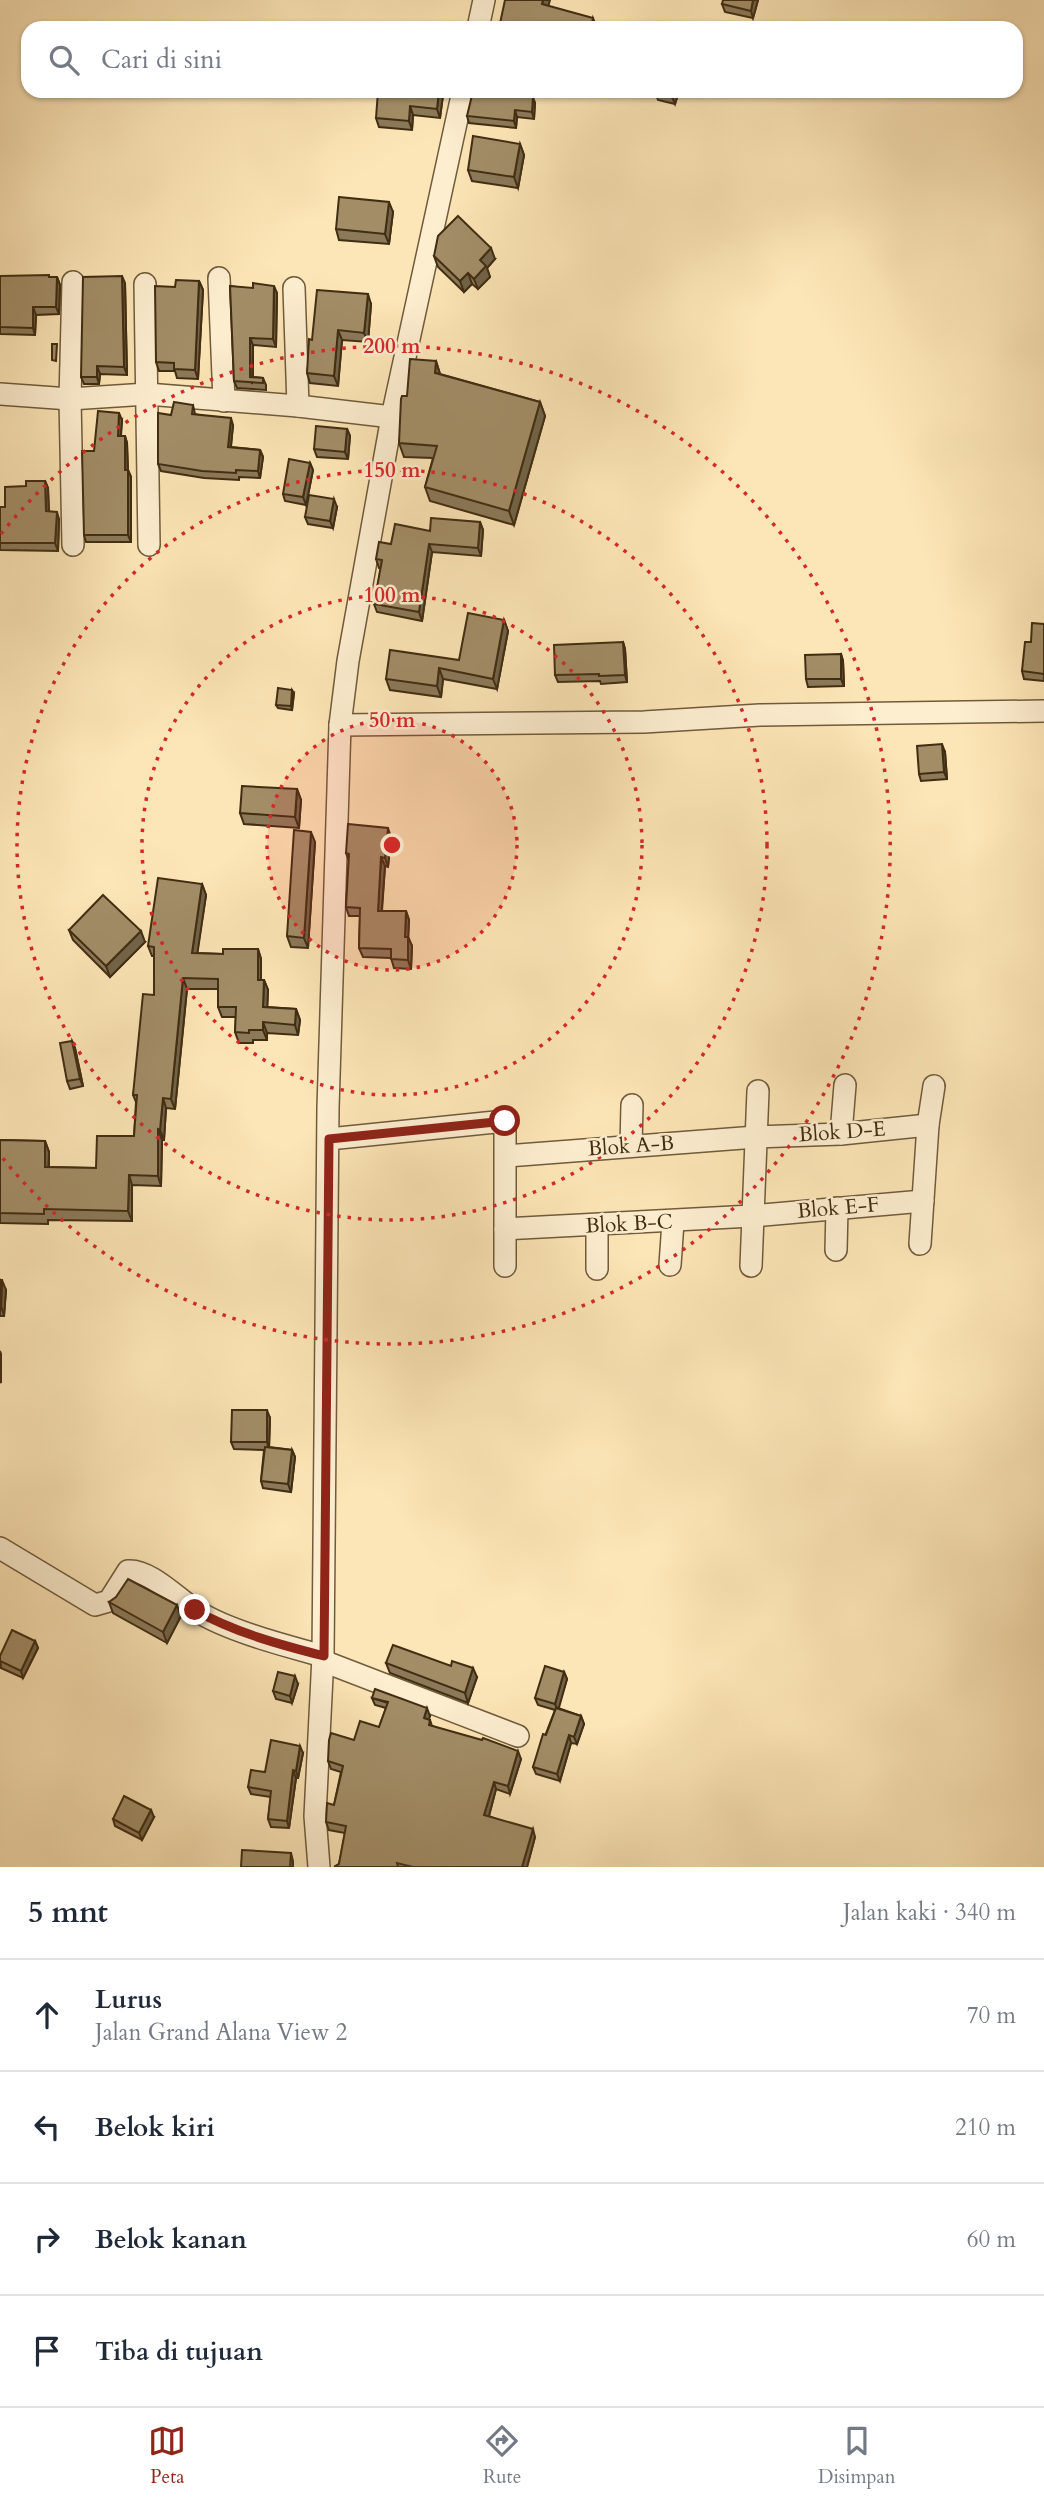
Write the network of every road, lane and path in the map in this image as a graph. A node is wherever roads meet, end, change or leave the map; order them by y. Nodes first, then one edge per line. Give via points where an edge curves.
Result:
1 (484, 0) edge
2 (480, 21) edge
3 (461, 98) edge
4 (219, 278) dead end
5 (73, 282) dead end
6 (145, 284) dead end
7 (294, 288) dead end
8 (0, 394) edge
9 (147, 394) junction
10 (70, 398) junction
11 (224, 401) junction
12 (298, 407) junction
13 (392, 417) junction
14 (73, 545) dead end
15 (149, 545) dead end
16 (1044, 711) edge
17 (340, 725) junction
18 (845, 1084) dead end
19 (934, 1086) dead end
20 (758, 1091) dead end
21 (632, 1105) dead end
22 (928, 1125) junction
23 (841, 1134) junction
24 (756, 1137) junction
25 (329, 1139) junction
26 (631, 1146) junction
27 (506, 1156) junction
28 (923, 1201) junction
29 (836, 1208) junction
30 (752, 1216) junction
31 (673, 1222) junction
32 (597, 1226) junction
33 (505, 1229) junction
34 (920, 1244) dead end
35 (836, 1250) dead end
36 (670, 1265) dead end
37 (505, 1266) dead end
38 (751, 1266) dead end
39 (597, 1269) dead end
40 (0, 1548) edge
41 (323, 1659) junction
42 (518, 1736) dead end
43 (319, 1867) edge

1 - 2 street
3 - 13 street
4 - 11 street
5 - 10 street
6 - 9 street
7 - 12 street
8 - 10 street
9 - 10 street
9 - 11 street
9 - 15 street
10 - 14 street
11 - 12 street
12 - 13 street
13 - 17 street
16 - 17 street
17 - 25 street
18 - 23 street
19 - 22 street
20 - 24 street
21 - 26 street
22 - 23 street, Blok D-E
22 - 28 street
23 - 24 street, Blok D-E
24 - 26 street, Blok A-B
24 - 30 street
25 - 27 street via 505,1121
25 - 41 street
26 - 27 street, Blok A-B
27 - 33 street
28 - 29 street, Blok E-F
28 - 34 street
29 - 30 street, Blok E-F
29 - 35 street
30 - 31 street, Blok B-C
30 - 38 street
31 - 32 street, Blok B-C
31 - 36 street
32 - 33 street, Blok B-C
32 - 39 street
33 - 37 street
40 - 41 street via 94,1605 109,1601 126,1573 137,1571 204,1615
41 - 42 street
41 - 43 street via 315,1816

